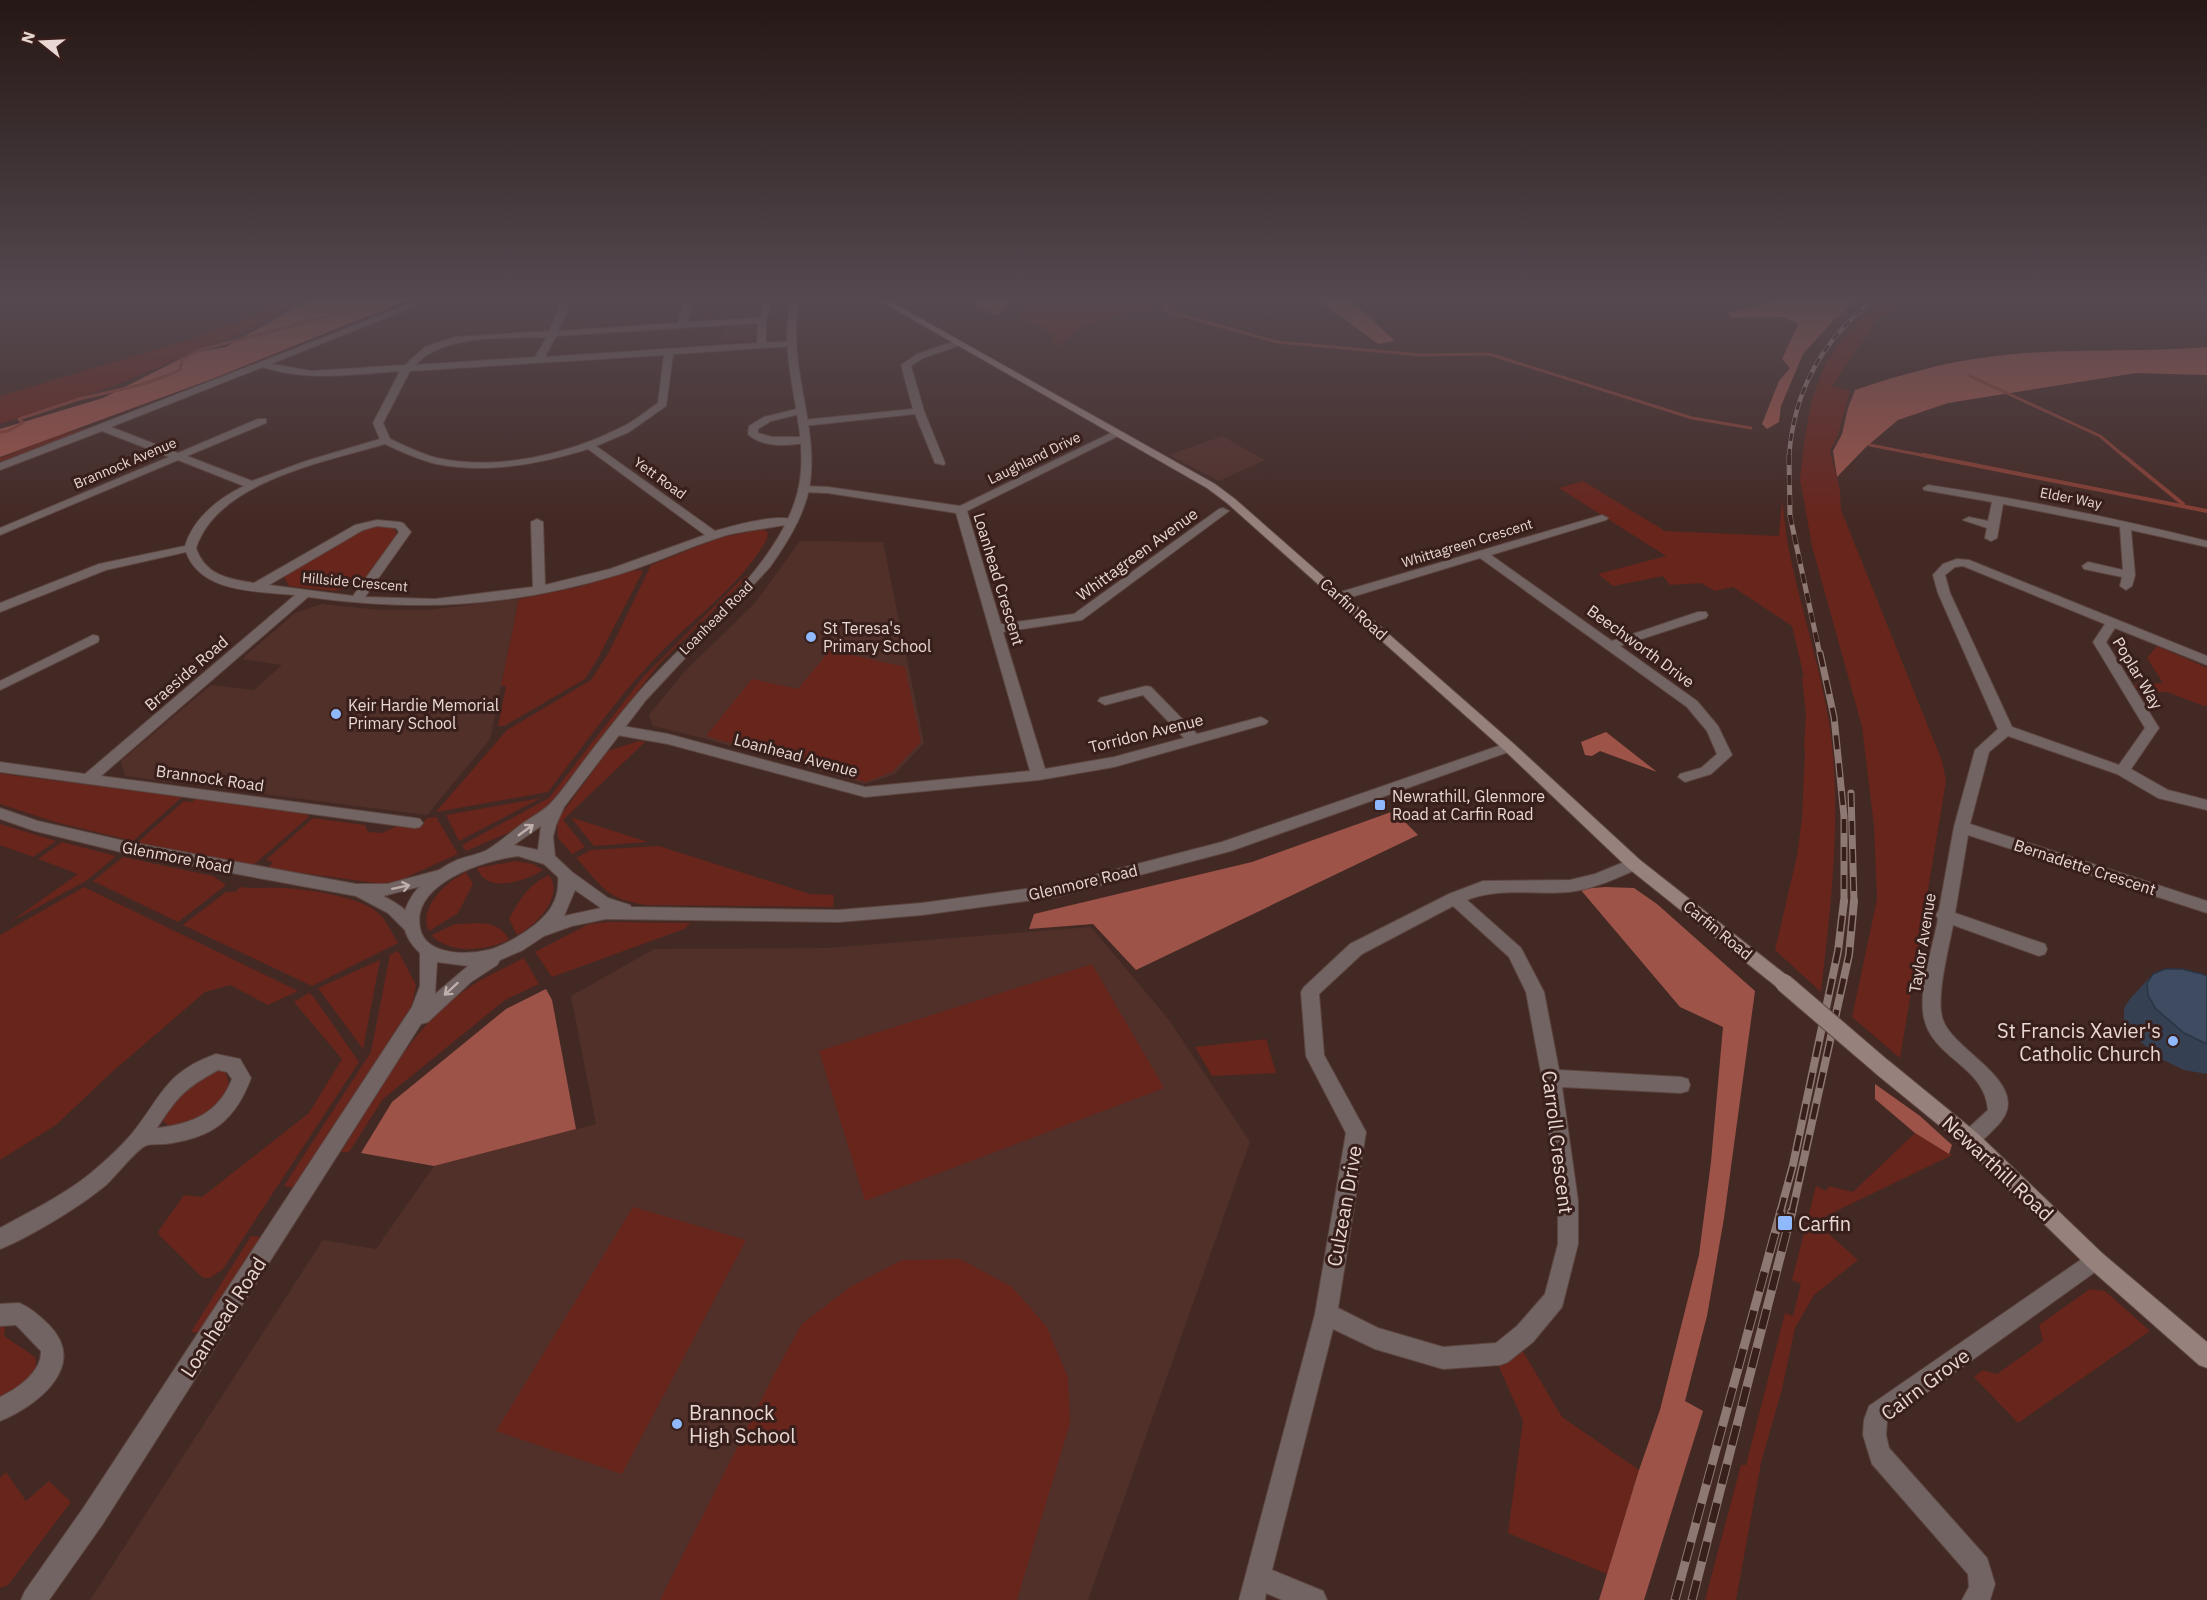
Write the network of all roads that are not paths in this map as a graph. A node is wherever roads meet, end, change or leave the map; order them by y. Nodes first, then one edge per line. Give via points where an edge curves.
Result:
1 (240, 373) edge
2 (301, 373) edge
3 (338, 373) edge
4 (405, 373) edge
5 (667, 373) edge
6 (795, 373) edge
7 (908, 373) edge
8 (1011, 373) edge
9 (920, 411) junction
10 (802, 417) junction
11 (262, 421) dead end
12 (102, 427) junction
13 (1119, 433) junction
14 (805, 440) junction
15 (386, 441) junction
16 (590, 446) junction
17 (177, 457) junction
18 (940, 463) dead end
19 (0, 467) edge
20 (252, 485) junction
21 (1928, 488) dead end
22 (803, 489) junction
23 (1998, 498) junction
24 (961, 510) junction
25 (1224, 511) dead end
26 (1602, 518) dead end
27 (1969, 520) dead end
28 (537, 522) dead end
29 (792, 522) junction
30 (2125, 524) junction
31 (0, 532) edge
32 (713, 535) junction
33 (2207, 544) edge
34 (190, 548) junction
35 (1482, 554) junction
36 (2088, 566) dead end
37 (257, 587) junction
38 (539, 590) junction
39 (305, 593) junction
40 (1341, 596) junction
41 (357, 598) junction
42 (0, 608) edge
43 (1702, 615) dead end
44 (2113, 622) junction
45 (996, 629) junction
46 (93, 639) dead end
47 (1611, 645) junction
48 (2207, 662) edge
49 (0, 686) edge
50 (1105, 701) dead end
51 (1261, 721) dead end
52 (617, 730) junction
53 (2006, 730) junction
54 (1194, 740) junction
55 (1509, 747) junction
56 (0, 767) edge
57 (2122, 771) junction
58 (1039, 775) junction
59 (1685, 777) dead end
60 (88, 779) junction
61 (558, 805) junction
62 (2207, 805) edge
63 (0, 813) edge
64 (415, 823) dead end
65 (1962, 827) junction
66 (493, 853) junction
67 (549, 858) junction
68 (1634, 864) junction
69 (443, 875) junction
70 (567, 876) junction
71 (356, 890) junction
72 (1455, 898) junction
73 (2207, 907) edge
74 (638, 913) junction
75 (1944, 915) junction
76 (411, 926) junction
77 (543, 930) junction
78 (2039, 949) dead end
79 (428, 953) junction
80 (498, 955) junction
81 (1784, 983) joint
82 (408, 1031) junction
83 (1551, 1078) junction
84 (1681, 1084) dead end
85 (140, 1138) junction
86 (1970, 1138) junction
87 (0, 1239) edge
88 (2095, 1260) junction
89 (1326, 1314) junction
90 (0, 1315) edge
91 (2207, 1357) edge
92 (0, 1409) edge
93 (1255, 1589) edge
94 (34, 1600) edge
95 (1314, 1600) edge
96 (1975, 1600) edge

1 - 12 street
2 - 3 street
4 - 15 street via 378,423
5 - 16 street via 663,404 627,429
6 - 10 street, Loanhead Road
7 - 9 street
8 - 13 main road, Carfin Road
9 - 10 street
9 - 18 street
10 - 14 street, Loanhead Road
10 - 14 street via 759,423 753,434 773,441
11 - 17 street, Brannock Avenue
12 - 17 street
12 - 19 street
13 - 24 street, Laughland Drive
13 - 40 main road, Carfin Road via 1212,486
14 - 22 street, Loanhead Road
15 - 16 street via 437,461 488,465
15 - 20 street via 285,471
16 - 32 street, Yett Road
17 - 20 street
17 - 31 street, Brannock Avenue
20 - 34 street via 214,510 196,531
21 - 23 street, Elder Way
22 - 24 street, Loanhead Crescent via 828,489
22 - 29 street, Loanhead Road
23 - 27 street via 1992,532
23 - 30 street, Elder Way
24 - 45 street, Loanhead Crescent
25 - 45 street, Whittagreen Avenue via 1078,617
26 - 35 street, Whittagreen Crescent
28 - 38 street
29 - 32 street, Hillside Crescent via 747,526
29 - 52 street, Loanhead Road via 777,550 740,597 672,662
30 - 33 street, Elder Way
30 - 36 street via 2128,581
32 - 38 street, Hillside Crescent via 617,571
34 - 37 street, Hillside Crescent via 199,568 230,582
34 - 42 street via 103,567
35 - 40 street, Whittagreen Crescent
35 - 47 street, Beechworth Drive
37 - 39 street, Hillside Crescent
37 - 41 street via 350,531 377,523 399,525 405,532
38 - 41 street, Hillside Crescent via 441,602
39 - 41 street, Hillside Crescent
39 - 60 street, Braeside Road
40 - 55 main road, Carfin Road
43 - 47 street
44 - 48 street
44 - 53 street via 1977,567 1956,563 1946,566 1939,575 1944,593
44 - 57 street, Poplar Way via 2099,642 2152,728
45 - 58 street, Loanhead Crescent
46 - 49 street
47 - 59 street, Beechworth Drive via 1692,704 1713,729 1725,755 1706,771
50 - 54 street via 1146,690
51 - 54 street, Torridon Avenue
52 - 58 street, Loanhead Avenue via 865,792
52 - 61 street, Loanhead Road
53 - 57 street
53 - 65 street, Taylor Avenue via 1982,750
54 - 58 street, Torridon Avenue via 1114,762
55 - 68 main road, Carfin Road
55 - 74 street, Glenmore Road via 1225,846 1056,891 838,916
56 - 60 street, Brannock Road
57 - 62 street via 2163,794
60 - 64 street, Brannock Road
66 -> 61 street, Loanhead Road
61 - 67 street, Loanhead Road via 545,829
63 - 71 street, Glenmore Road via 36,826 129,848
65 - 73 street, Bernadette Crescent
65 - 75 street, Taylor Avenue
66 - 67 street via 518,850
66 - 69 street via 467,861
67 - 70 street
68 - 72 street, Culzean Drive via 1570,886 1483,887
68 - 81 main road, Carfin Road
71 -> 69 street, Glenmore Road via 387,890
69 - 76 street via 414,909
70 - 74 street, Glenmore Road via 602,902
70 - 77 street via 568,894
71 - 76 street, Glenmore Road via 394,909
72 - 83 street, Carroll Crescent via 1515,953 1535,992
72 - 89 street, Culzean Drive via 1356,949 1310,992 1316,1056 1356,1132
74 - 77 street, Glenmore Road via 584,917
75 - 78 street
75 - 86 street, Taylor Avenue via 1930,1014 1947,1043 1980,1071 1999,1102 1998,1113
76 - 79 street via 416,941
77 - 80 street
79 - 80 street via 448,960
79 - 82 street, Loanhead Road via 429,995
80 -> 82 street, Loanhead Road via 465,977
81 - 86 main road, Newarthill Road, bridge
82 - 94 street, Loanhead Road via 93,1516
83 - 84 street
83 - 89 street, Carroll Crescent via 1568,1201 1568,1244 1554,1299 1525,1335 1500,1354 1443,1358 1375,1338
85 - 85 street via 169,1094 184,1079 216,1062 233,1065 242,1078 238,1092 220,1113 197,1130 173,1137
85 - 87 street via 71,1199
86 - 88 main road, Newarthill Road
88 - 91 main road, Newarthill Road
88 - 96 street, Cairn Grove via 1878,1414 1874,1440 1880,1456 1978,1567 1983,1581 1982,1592
89 - 93 street, Culzean Drive
90 - 92 street via 19,1314 47,1340 53,1352 41,1380 27,1394
93 - 95 street

